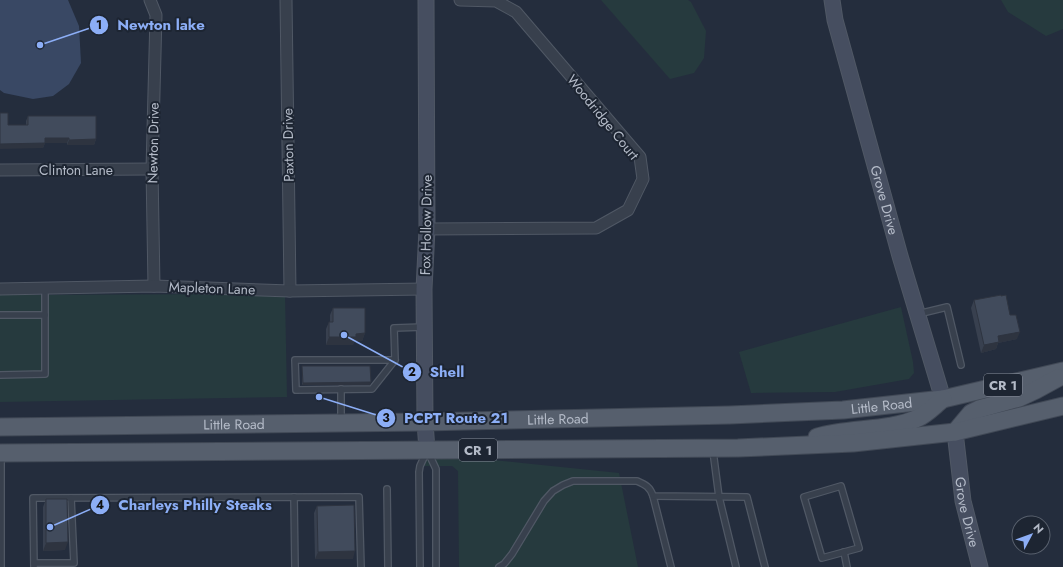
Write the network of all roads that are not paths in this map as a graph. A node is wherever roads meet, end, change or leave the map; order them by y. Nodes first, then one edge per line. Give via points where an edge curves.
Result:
1 (150, 0) edge
2 (286, 0) edge
3 (426, 0) edge
4 (460, 0) edge
5 (832, 0) edge
6 (152, 169) junction
7 (0, 170) edge
8 (427, 229) junction
9 (154, 286) junction
10 (45, 288) junction
11 (0, 289) edge
12 (424, 289) junction
13 (290, 291) junction
14 (918, 314) junction
15 (45, 315) junction
16 (0, 316) edge
17 (425, 327) junction
18 (395, 360) junction
19 (961, 365) dead end
20 (1063, 371) edge
21 (0, 375) edge
22 (1063, 375) edge
23 (341, 389) junction
24 (943, 399) junction
25 (1063, 406) edge
26 (425, 422) junction
27 (341, 423) junction
28 (0, 427) edge
29 (955, 432) junction
30 (795, 446) junction
31 (713, 448) junction
32 (427, 450) junction
33 (0, 453) edge
34 (387, 489) dead end
35 (653, 496) junction
36 (294, 497) junction
37 (719, 497) junction
38 (72, 498) junction
39 (0, 518) edge
40 (844, 552) junction
41 (34, 565) edge
42 (1, 567) edge
43 (295, 567) edge
44 (361, 567) edge
45 (388, 567) edge
46 (420, 567) edge
47 (436, 567) edge
48 (499, 567) edge
49 (671, 567) edge
50 (736, 567) edge
51 (764, 567) edge
52 (847, 567) edge
53 (980, 567) edge

1 - 6 street, Newton Drive via 156,15
2 - 13 street, Paxton Drive
3 - 8 street, Fox Hollow Drive
4 - 8 street, Woodridge Court via 496,0 516,12 640,157 643,179 628,210 596,228
5 - 14 street, Grove Drive via 839,35
6 - 7 street, Clinton Lane
6 - 9 street, Newton Drive
8 - 12 street, Fox Hollow Drive
9 - 10 street, Mapleton Lane
9 - 13 street, Mapleton Lane
10 - 11 street, Mapleton Lane
10 - 15 lane
12 - 13 street, Mapleton Lane
12 - 17 street, Fox Hollow Drive
14 - 19 lane via 947,307
14 - 24 street, Grove Drive
15 - 16 lane
15 - 21 lane via 45,374
17 - 18 lane via 394,328
17 - 26 street, Fox Hollow Drive
18 - 23 lane via 372,389
18 - 23 lane via 295,360 296,390
20 - 24 main road, Little Road / CR 1
22 - 29 main road via 1019,398 971,413
23 - 27 lane
24 - 26 main road, Little Road / CR 1 via 843,410 737,415
24 - 30 main road via 919,417 904,423 819,436
25 - 29 main road, Little Road / CR 1
26 - 27 main road, Little Road / CR 1
26 - 32 street, Fox Hollow Drive
27 - 28 main road, Little Road / CR 1
29 - 30 main road, Little Road / CR 1 via 853,443
29 - 53 street, Grove Drive via 963,501
30 - 31 main road, Little Road / CR 1
31 - 32 main road, Little Road / CR 1
31 - 37 lane
32 - 33 main road, Little Road / CR 1
32 - 46 lane via 419,472
32 - 47 lane via 436,469
33 - 39 lane
34 - 45 lane
35 - 37 lane
35 - 48 lane via 651,490 638,481 573,481 563,485 544,501 512,554
35 - 49 lane
36 - 38 lane
36 - 43 lane
36 - 44 lane via 359,497
37 - 50 lane
37 - 51 lane via 747,497
38 - 41 lane via 74,563
38 - 41 lane via 33,498
39 - 42 lane
40 - 40 lane via 859,548 841,486 804,497 822,558
40 - 52 lane

